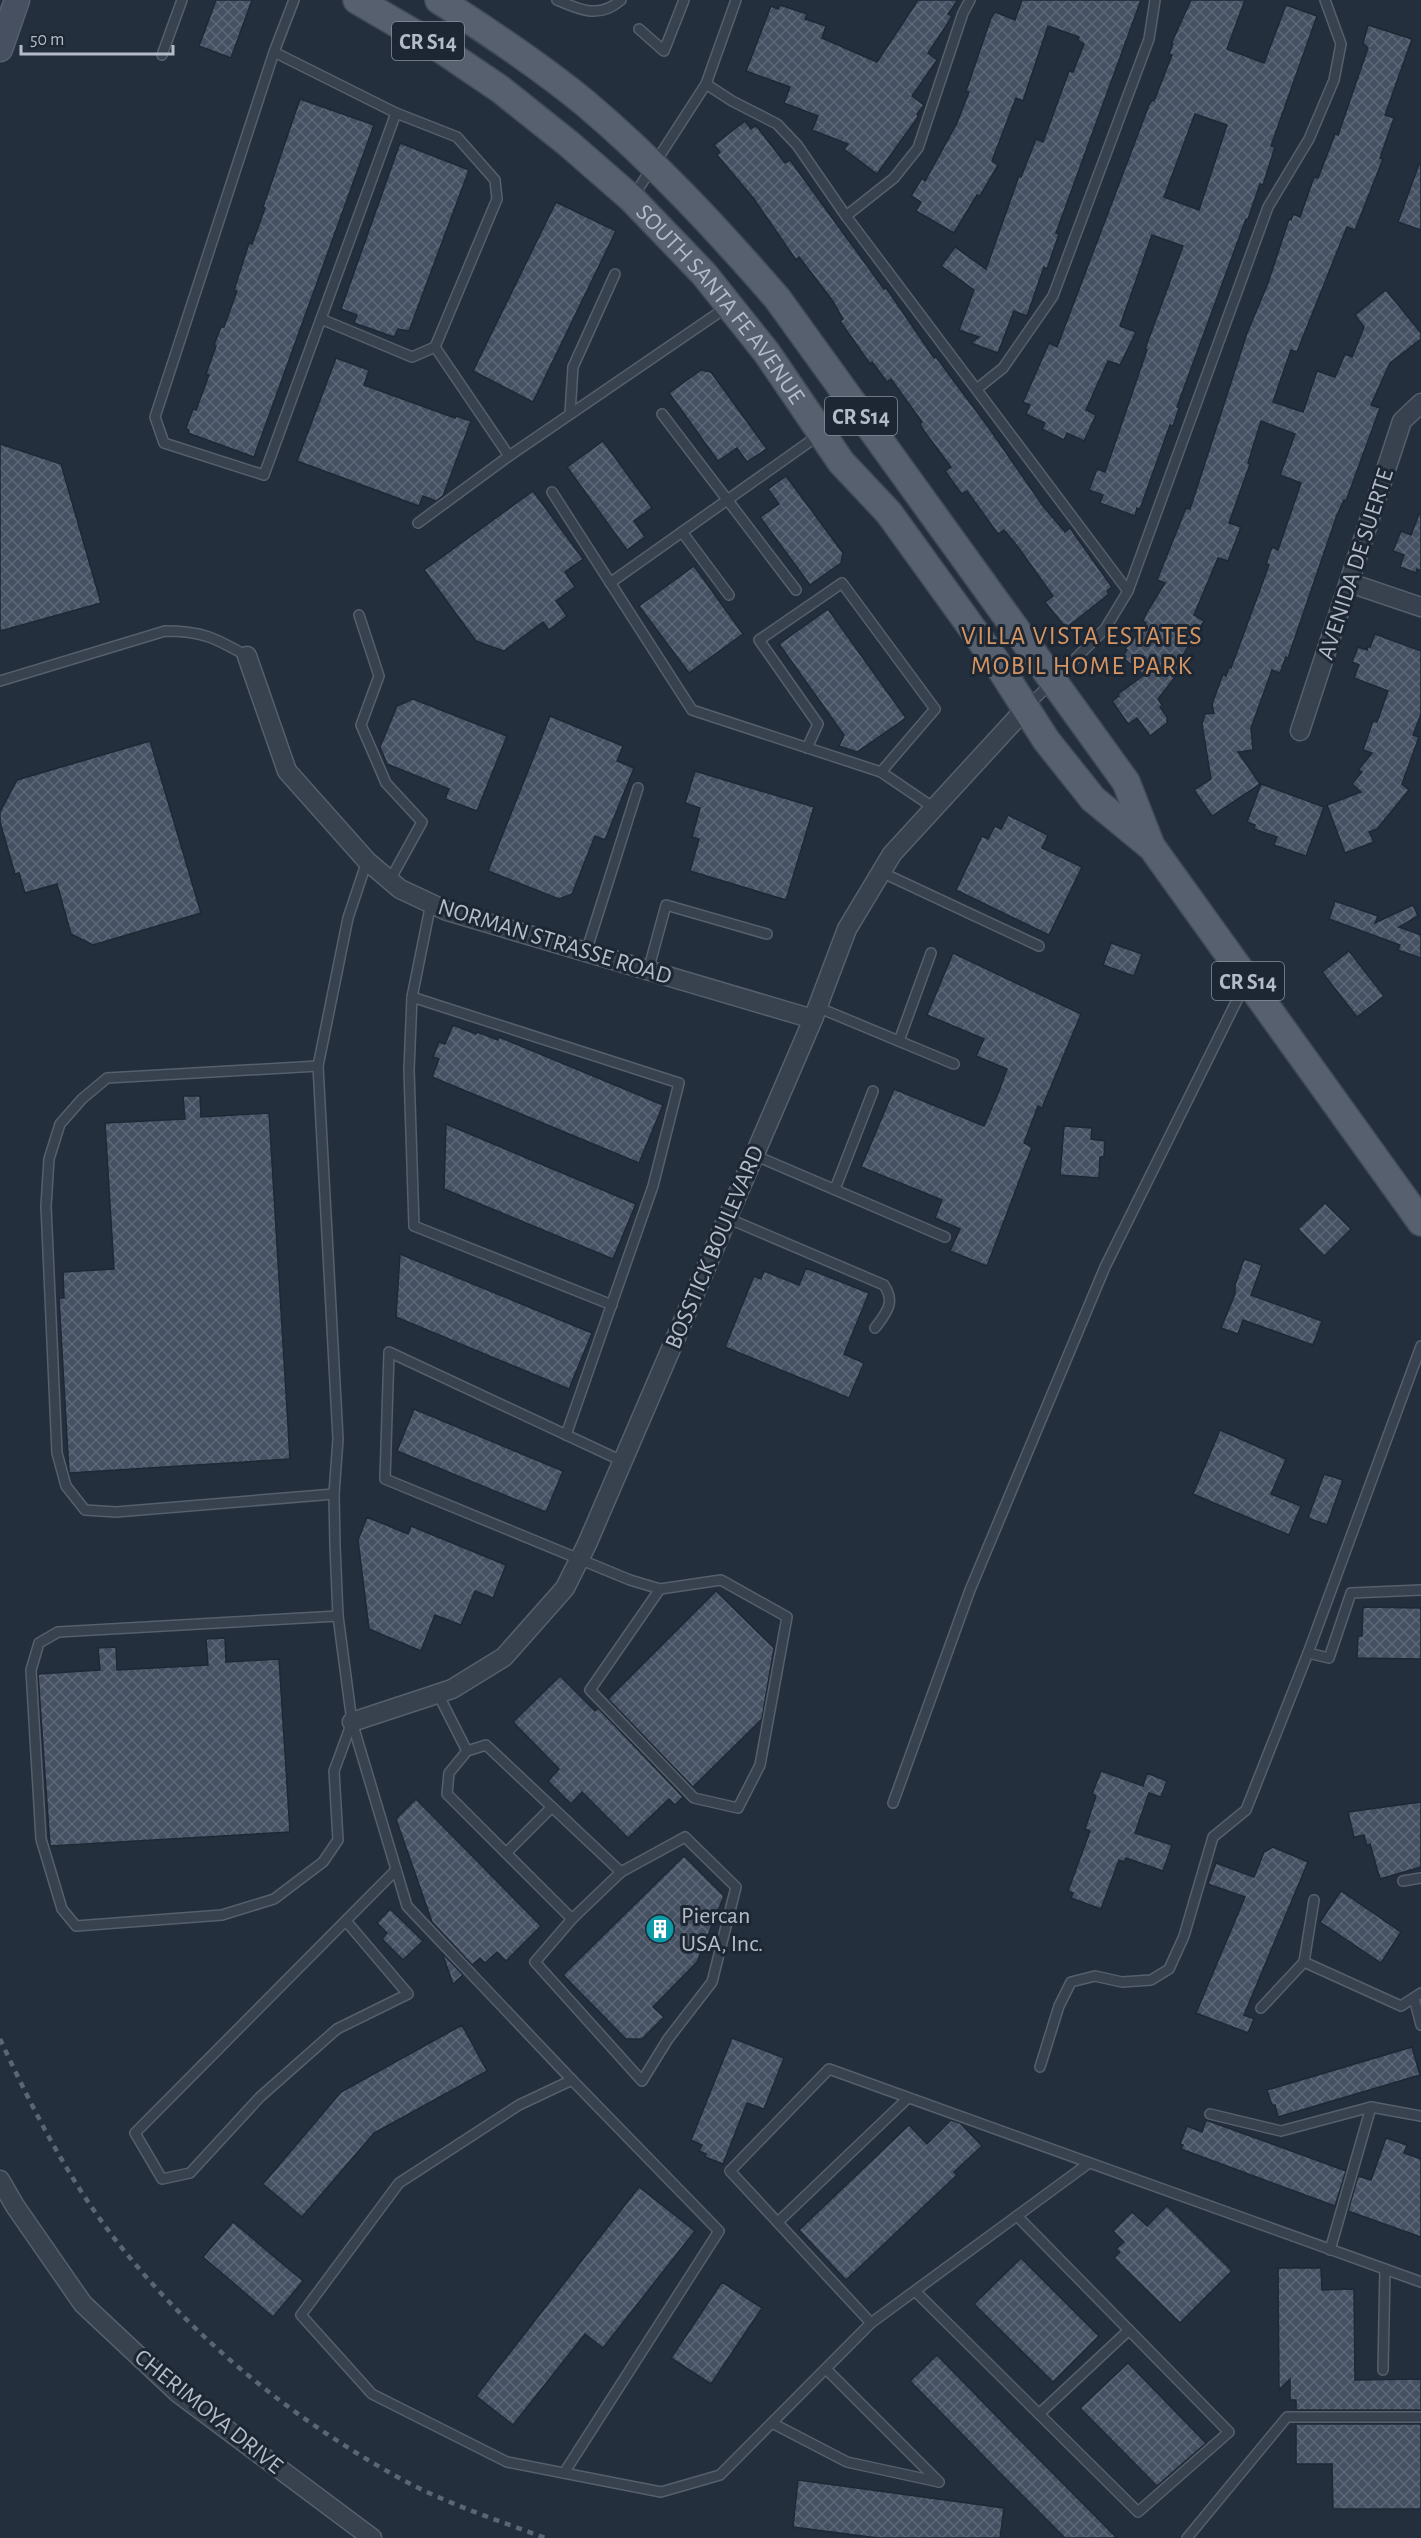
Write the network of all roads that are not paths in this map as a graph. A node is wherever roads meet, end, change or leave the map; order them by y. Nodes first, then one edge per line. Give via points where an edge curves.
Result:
1 (17, 0) edge
2 (182, 0) edge
3 (294, 0) edge
4 (357, 0) edge
5 (439, 0) edge
6 (557, 0) edge
7 (621, 0) edge
8 (684, 0) edge
9 (736, 0) edge
10 (970, 0) edge
11 (1155, 0) edge
12 (1324, 0) edge
13 (639, 29) dead end
14 (2, 37) edge
15 (274, 52) junction
16 (162, 55) dead end
17 (705, 84) junction
18 (396, 113) junction
19 (654, 165) junction
20 (632, 199) junction
21 (846, 216) junction
22 (615, 274) dead end
23 (729, 306) junction
24 (321, 319) junction
25 (435, 347) junction
26 (978, 388) junction
27 (1421, 403) edge
28 (570, 414) junction
29 (662, 414) dead end
30 (822, 433) junction
31 (509, 456) junction
32 (552, 492) dead end
33 (728, 499) junction
34 (418, 523) dead end
35 (682, 532) junction
36 (610, 583) junction
37 (1350, 583) junction
38 (796, 590) dead end
39 (1128, 591) junction
40 (729, 595) dead end
41 (1421, 607) edge
42 (359, 615) dead end
43 (248, 656) joint
44 (1054, 680) junction
45 (0, 681) edge
46 (1026, 708) junction
47 (1299, 731) dead end
48 (807, 748) junction
49 (881, 772) junction
50 (638, 788) dead end
51 (934, 808) junction
52 (1151, 846) junction
53 (367, 861) junction
54 (881, 872) junction
55 (390, 880) junction
56 (431, 903) junction
57 (767, 934) dead end
58 (1040, 946) dead end
59 (586, 952) junction
60 (932, 953) dead end
61 (648, 971) junction
62 (1247, 980) junction
63 (411, 997) junction
64 (815, 1013) junction
65 (899, 1041) junction
66 (954, 1064) dead end
67 (318, 1066) junction
68 (873, 1090) dead end
69 (754, 1155) junction
70 (836, 1190) junction
71 (727, 1218) junction
72 (1421, 1222) edge
73 (945, 1237) dead end
74 (612, 1305) junction
75 (875, 1328) dead end
76 (1421, 1346) edge
77 (566, 1435) junction
78 (622, 1461) junction
79 (334, 1494) junction
80 (579, 1559) junction
81 (660, 1589) junction
82 (1421, 1590) edge
83 (338, 1616) junction
84 (1308, 1653) junction
85 (438, 1694) junction
86 (352, 1722) junction
87 (467, 1752) junction
88 (893, 1803) dead end
89 (552, 1807) junction
90 (506, 1853) junction
91 (396, 1870) junction
92 (621, 1872) junction
93 (1421, 1878) edge
94 (1403, 1881) dead end
95 (1314, 1900) dead end
96 (572, 1919) junction
97 (346, 1921) junction
98 (1304, 1962) junction
99 (1417, 1996) edge
100 (1261, 2008) dead end
101 (1421, 2025) edge
102 (1040, 2067) dead end
103 (572, 2080) junction
104 (908, 2098) junction
105 (1371, 2107) junction
106 (1210, 2114) dead end
107 (1421, 2116) edge
108 (1089, 2163) junction
109 (0, 2180) edge
110 (1017, 2216) junction
111 (777, 2222) junction
112 (1330, 2250) junction
113 (1385, 2269) junction
114 (1421, 2282) edge
115 (915, 2291) junction
116 (872, 2323) junction
117 (1129, 2330) junction
118 (826, 2369) junction
119 (1383, 2370) dead end
120 (1039, 2414) junction
121 (1421, 2416) edge
122 (772, 2423) junction
123 (564, 2473) junction
124 (372, 2538) edge
125 (1186, 2538) edge

1 - 14 street
2 - 16 lane
3 - 15 lane
4 - 20 main road, SOUTH SANTA FE AVENUE / CR S14 via 500,89
5 - 19 main road, SOUTH SANTA FE AVENUE / CR S14 via 508,44 584,102
6 - 7 lane via 584,12 611,8
8 - 13 lane via 664,51
9 - 17 lane
10 - 21 lane via 918,148 894,178
11 - 26 lane via 1149,39 1053,296 1003,368
12 - 39 lane via 1341,44 1334,80 1309,139 1268,207
15 - 18 lane
15 - 24 lane via 155,417 164,443 264,475
17 - 19 lane
17 - 21 lane via 777,124 797,145
18 - 24 lane
18 - 25 lane via 457,137 495,180 497,199
19 - 20 lane
19 - 44 main road, SOUTH SANTA FE AVENUE / CR S14 via 777,298
20 - 23 main road, SOUTH SANTA FE AVENUE / CR S14
21 - 26 lane
22 - 28 lane via 573,367
23 - 28 lane
23 - 30 main road, SOUTH SANTA FE AVENUE / CR S14
24 - 25 lane via 412,357
25 - 31 lane
26 - 39 lane
27 - 37 street, AVENIDA DE SUERTE via 1402,421
28 - 31 lane
29 - 33 lane
30 - 33 lane
30 - 46 main road, SOUTH SANTA FE AVENUE / CR S14 via 841,462 890,513
31 - 34 lane
32 - 36 lane
33 - 35 lane
33 - 38 lane
35 - 36 lane
35 - 40 lane
36 - 48 lane via 692,710
37 - 41 street
37 - 47 street, AVENIDA DE SUERTE
39 - 44 lane via 1105,629
42 - 55 lane via 379,676 362,725 386,783 422,822
43 - 45 lane via 213,636 165,631
43 - 53 street, NORMAN STRASSE ROAD via 287,771
44 - 46 lane
44 - 52 main road, SOUTH SANTA FE AVENUE / CR S14 via 1126,782
46 - 51 street, BOSSTICK BOULEVARD
46 - 52 main road, SOUTH SANTA FE AVENUE / CR S14 via 1093,799
48 - 49 lane
48 - 49 lane via 818,724 759,640 842,583 935,709
49 - 51 lane
50 - 59 lane
51 - 54 street, BOSSTICK BOULEVARD via 892,854
52 - 62 main road, SOUTH SANTA FE AVENUE / CR S14
53 - 55 street, NORMAN STRASSE ROAD
53 - 67 lane via 348,918
54 - 58 lane
54 - 64 street, BOSSTICK BOULEVARD via 847,929
55 - 56 street, NORMAN STRASSE ROAD
56 - 59 street, NORMAN STRASSE ROAD
56 - 63 lane
57 - 61 lane via 666,905
59 - 61 street, NORMAN STRASSE ROAD
60 - 65 lane
61 - 64 street, NORMAN STRASSE ROAD
62 - 72 main road, SOUTH SANTA FE AVENUE / CR S14
62 - 88 lane via 1105,1267 970,1590
63 - 74 lane via 414,1226
63 - 74 lane via 679,1083 653,1186
64 - 65 lane
64 - 69 street, BOSSTICK BOULEVARD
65 - 66 lane
67 - 79 lane via 338,1439
67 - 79 lane via 107,1078 60,1124 49,1159 46,1206 57,1453 66,1486 85,1510 116,1512
68 - 70 lane
69 - 70 lane
69 - 71 street, BOSSTICK BOULEVARD
70 - 73 lane
71 - 75 lane via 884,1285 891,1295 891,1306
71 - 78 street, BOSSTICK BOULEVARD
74 - 77 lane
76 - 84 lane
77 - 78 lane
77 - 80 lane via 389,1352 385,1479
78 - 80 street, BOSSTICK BOULEVARD
79 - 83 lane
80 - 81 lane
80 - 85 street, BOSSTICK BOULEVARD via 565,1588 504,1657
81 - 81 lane via 590,1690 694,1798 738,1808 760,1765 787,1617 721,1580
82 - 84 lane via 1351,1593 1329,1658
83 - 86 lane
83 - 86 lane via 57,1632 39,1643 31,1670 41,1839 62,1909 76,1926 222,1915 274,1899 323,1862 338,1840 334,1771
84 - 102 lane via 1246,1810 1213,1837 1184,1936 1169,1969 1151,1980 1122,1982 1095,1976 1071,1982 1059,2006
85 - 86 street, BOSSTICK BOULEVARD
85 - 87 lane
86 - 91 lane
87 - 89 lane via 486,1745
87 - 90 lane via 449,1773 447,1794
89 - 90 lane
89 - 92 lane
90 - 96 lane
91 - 97 lane
91 - 103 lane via 407,1906
92 - 96 lane
92 - 96 lane via 685,1837 736,1887 712,1982 668,2039 642,2081 535,1962
93 - 94 lane
95 - 98 lane
97 - 97 lane via 135,2133 162,2179 190,2173 260,2097 337,2028 408,1994
98 - 99 lane via 1401,2006
98 - 100 lane
99 - 101 lane
103 - 123 lane via 719,2231
103 - 123 lane via 519,2105 399,2183 301,2315 372,2394 507,2462
104 - 108 lane
104 - 111 lane
104 - 111 lane via 829,2069 730,2171
105 - 106 lane via 1281,2131
105 - 107 lane
105 - 112 lane
108 - 110 lane
108 - 112 lane
109 - 124 street, CHERIMOYA DRIVE via 83,2304 178,2393
110 - 115 lane
110 - 117 lane
111 - 116 lane
112 - 113 lane
113 - 114 lane
113 - 119 lane
115 - 116 lane
115 - 120 lane
116 - 118 lane
117 - 120 lane
117 - 120 lane via 1229,2432 1138,2512
118 - 122 lane
118 - 122 lane via 939,2482 847,2462
121 - 125 lane via 1287,2417
122 - 123 lane via 720,2475 661,2492

